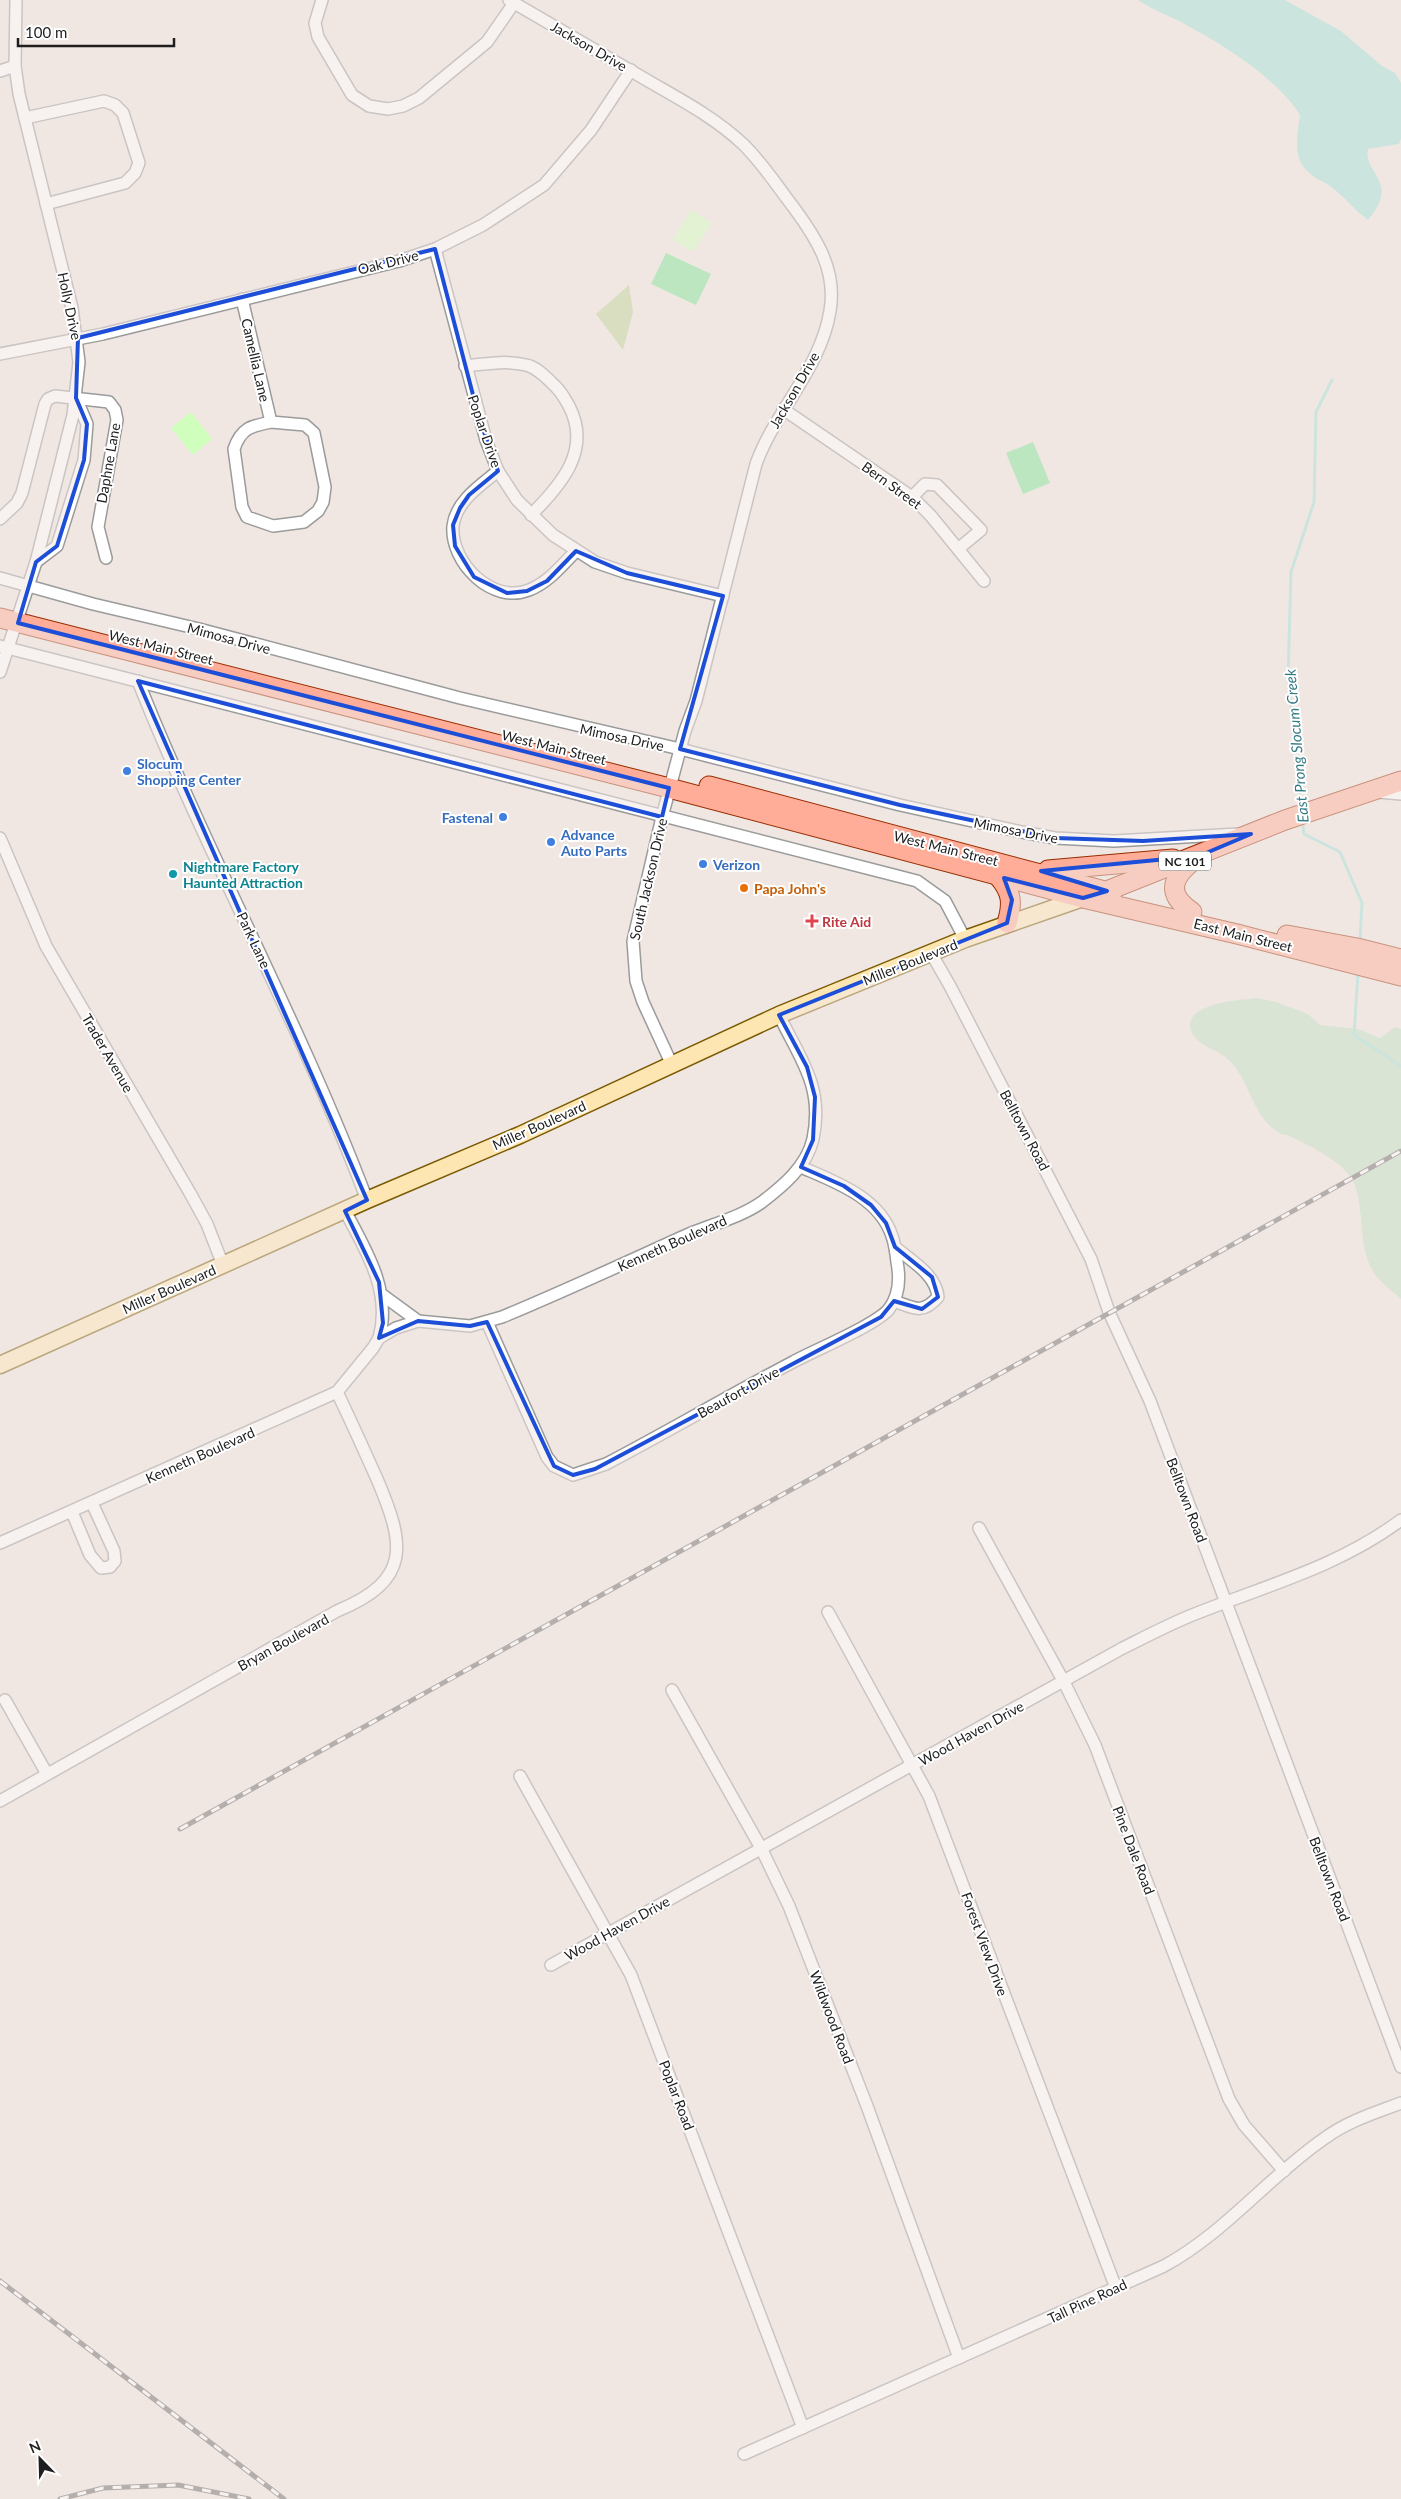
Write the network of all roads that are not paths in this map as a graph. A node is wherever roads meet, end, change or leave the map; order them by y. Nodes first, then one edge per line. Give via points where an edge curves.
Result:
1 (16, 0) edge
2 (322, 0) edge
3 (512, 1) edge
4 (15, 66) junction
5 (0, 70) edge
6 (631, 70) junction
7 (25, 118) junction
8 (46, 204) junction
9 (435, 249) junction
10 (242, 299) junction
11 (78, 338) junction
12 (0, 354) edge
13 (465, 366) junction
14 (76, 398) junction
15 (783, 409) junction
16 (271, 422) junction
17 (498, 471) junction
18 (912, 497) junction
19 (531, 515) junction
20 (0, 519) edge
21 (958, 549) junction
22 (576, 551) junction
23 (106, 558) dead end
24 (36, 562) junction
25 (0, 578) edge
26 (984, 581) dead end
27 (29, 586) junction
28 (723, 596) junction
29 (0, 606) edge
30 (13, 617) edge
31 (5, 647) edge
32 (0, 672) edge
33 (138, 681) junction
34 (680, 749) junction
35 (1401, 781) edge
36 (671, 783) junction
37 (1369, 791) junction
38 (1401, 794) edge
39 (662, 817) junction
40 (1251, 834) junction
41 (0, 838) edge
42 (1199, 856) junction
43 (1036, 871) junction
44 (998, 876) junction
45 (1107, 891) junction
46 (1084, 898) junction
47 (1192, 912) junction
48 (1007, 923) junction
49 (965, 939) junction
50 (930, 953) junction
51 (1361, 957) junction
52 (1401, 959) edge
53 (1401, 976) edge
54 (779, 1015) junction
55 (672, 1065) junction
56 (801, 1166) junction
57 (367, 1200) junction
58 (345, 1210) junction
59 (894, 1247) junction
60 (223, 1265) junction
61 (381, 1294) junction
62 (894, 1302) junction
63 (418, 1320) junction
64 (487, 1322) junction
65 (378, 1338) junction
66 (0, 1365) edge
67 (337, 1392) junction
68 (92, 1503) junction
69 (72, 1512) junction
70 (1401, 1520) edge
71 (979, 1528) dead end
72 (0, 1543) edge
73 (1226, 1602) junction
74 (828, 1612) dead end
75 (1064, 1682) junction
76 (672, 1690) dead end
77 (5, 1700) dead end
78 (911, 1765) junction
79 (47, 1774) junction
80 (520, 1776) dead end
81 (0, 1800) edge
82 (761, 1848) junction
83 (608, 1934) junction
84 (551, 1965) dead end
85 (1401, 2067) edge
86 (1401, 2103) edge
87 (1284, 2171) junction
88 (1116, 2288) junction
89 (959, 2358) junction
90 (803, 2428) junction
91 (744, 2454) dead end

1 - 4 street, Holly Drive
2 - 3 street via 315,23 318,37 352,95 370,106 388,109 419,98 487,42
3 - 6 street, Jackson Drive
4 - 5 street
4 - 7 street, Holly Drive
6 - 9 street, Oak Drive via 590,130 544,185 483,226
6 - 15 street, Jackson Drive via 718,124 744,146 801,217 822,250 831,280 830,312 814,358
7 - 8 street, Holly Drive
7 - 8 street via 104,101 115,105 123,113 139,164 125,183
8 - 11 street, Holly Drive
9 - 10 street, Oak Drive via 399,261
9 - 13 street, Poplar Drive
10 - 11 street, Oak Drive
10 - 16 street, Camellia Lane
11 - 12 street, Oak Drive
11 - 14 street, Holly Drive via 80,362
13 - 17 street, Poplar Drive
13 - 19 street via 501,362 528,365 561,392 574,417 579,440 573,460 555,491
14 - 20 street via 55,396 44,404 22,493 17,504
14 - 23 street, Daphne Lane via 109,402 117,420 98,527
14 - 24 street, Holly Drive
14 - 24 street via 87,424 84,460 57,546
15 - 18 street, Bern Street
15 - 28 street, Jackson Drive via 756,464
16 - 16 street via 252,426 241,433 234,449 242,507 247,517 272,526 304,522 318,511 325,487 314,433 305,425
17 - 19 street, Poplar Drive
17 - 22 street via 469,494 453,525 455,546 474,576 507,593 527,591 547,581
18 - 21 street, Bern Street
18 - 21 street via 924,484 938,485 980,530
19 - 22 street, Poplar Drive
21 - 26 street, Bern Street
22 - 28 street, Poplar Drive via 626,573
24 - 27 street, Holly Drive
25 - 27 street, Mimosa Drive
27 - 30 street, Holly Drive
27 - 34 street, Mimosa Drive via 460,698
28 - 34 street, Jackson Drive
29 - 30 main road, West Main Street
30 - 31 street
30 - 36 main road, West Main Street
31 - 32 street
31 - 33 street
33 - 39 street
33 - 57 street, Park Lane via 308,1060
34 - 36 street, Jackson Drive
34 - 40 street, Mimosa Drive via 797,780 1055,838 1114,842
35 - 37 main road, NC 101
36 - 39 street, South Jackson Drive
36 - 43 main road, West Main Street
36 - 44 main road, West Main Street
37 - 38 street
37 - 40 main road, NC 101
39 - 49 street via 917,881 945,901
39 - 55 street, South Jackson Drive via 636,921 633,954 636,981
40 - 42 main road, NC 101
41 - 60 street, Trader Avenue via 46,946 190,1193 207,1224
42 - 43 main road
42 - 45 main road, NC 101
42 - 47 main road via 1179,873 1174,886 1176,898
43 - 45 main road, West Main Street
44 - 46 main road, West Main Street
44 - 48 main road via 1012,900
45 - 46 main road, NC 101
45 - 47 main road, East Main Street
46 - 48 street, Miller Boulevard
46 - 51 main road, East Main Street
47 - 51 main road, East Main Street
48 - 49 street, Miller Boulevard
49 - 50 street, Miller Boulevard
50 - 54 street, Miller Boulevard
50 - 73 street, Belltown Road via 1092,1259 1109,1312 1150,1401
51 - 52 main road, East Main Street
51 - 53 main road, East Main Street
54 - 55 street, Miller Boulevard
54 - 56 street, Kenneth Boulevard via 796,1051 808,1067 815,1097 813,1140
55 - 57 street, Miller Boulevard
56 - 59 street via 844,1186 870,1205 886,1223
56 - 64 street, Kenneth Boulevard via 761,1203 740,1214
57 - 58 street, Miller Boulevard
58 - 60 street, Miller Boulevard
58 - 61 street, Kenneth Boulevard via 375,1270
59 - 62 street via 899,1277
59 - 62 street via 932,1278 938,1297 929,1307 922,1309
60 - 66 street, Miller Boulevard
61 - 63 street
61 - 65 street, Kenneth Boulevard via 383,1323
62 - 64 street, Beaufort Drive via 881,1317 793,1361 606,1464 574,1475 554,1466 547,1456
63 - 64 street, Kenneth Boulevard via 470,1326
63 - 65 street
65 - 67 street, Kenneth Boulevard
67 - 68 street, Kenneth Boulevard
67 - 79 street, Bryan Boulevard via 395,1523 398,1550 388,1576 379,1587 353,1604
68 - 69 street, Kenneth Boulevard
68 - 69 street via 114,1551 115,1561 110,1567 101,1568 94,1561
69 - 72 street, Kenneth Boulevard
70 - 73 street, Wood Haven Drive via 1379,1537 1338,1560
71 - 75 street, Pine Dale Road
73 - 75 street, Wood Haven Drive via 1138,1640
73 - 85 street, Belltown Road
74 - 78 street, Forest View Drive
75 - 78 street, Wood Haven Drive
75 - 87 street, Pine Dale Road via 1095,1745 1222,2085 1244,2125
76 - 82 street, Wildwood Road
77 - 79 street
78 - 82 street, Wood Haven Drive
78 - 88 street, Forest View Drive via 929,1796 948,1843
79 - 81 street, Bryan Boulevard
80 - 83 street, Poplar Road
82 - 83 street, Wood Haven Drive
82 - 89 street, Wildwood Road via 789,1906 854,2071
83 - 84 street, Wood Haven Drive
83 - 90 street, Poplar Road via 643,2003
86 - 87 street, Tall Pine Road via 1340,2128
87 - 88 street, Tall Pine Road via 1191,2250
88 - 89 street, Tall Pine Road
89 - 90 street, Tall Pine Road
90 - 91 street, Tall Pine Road

